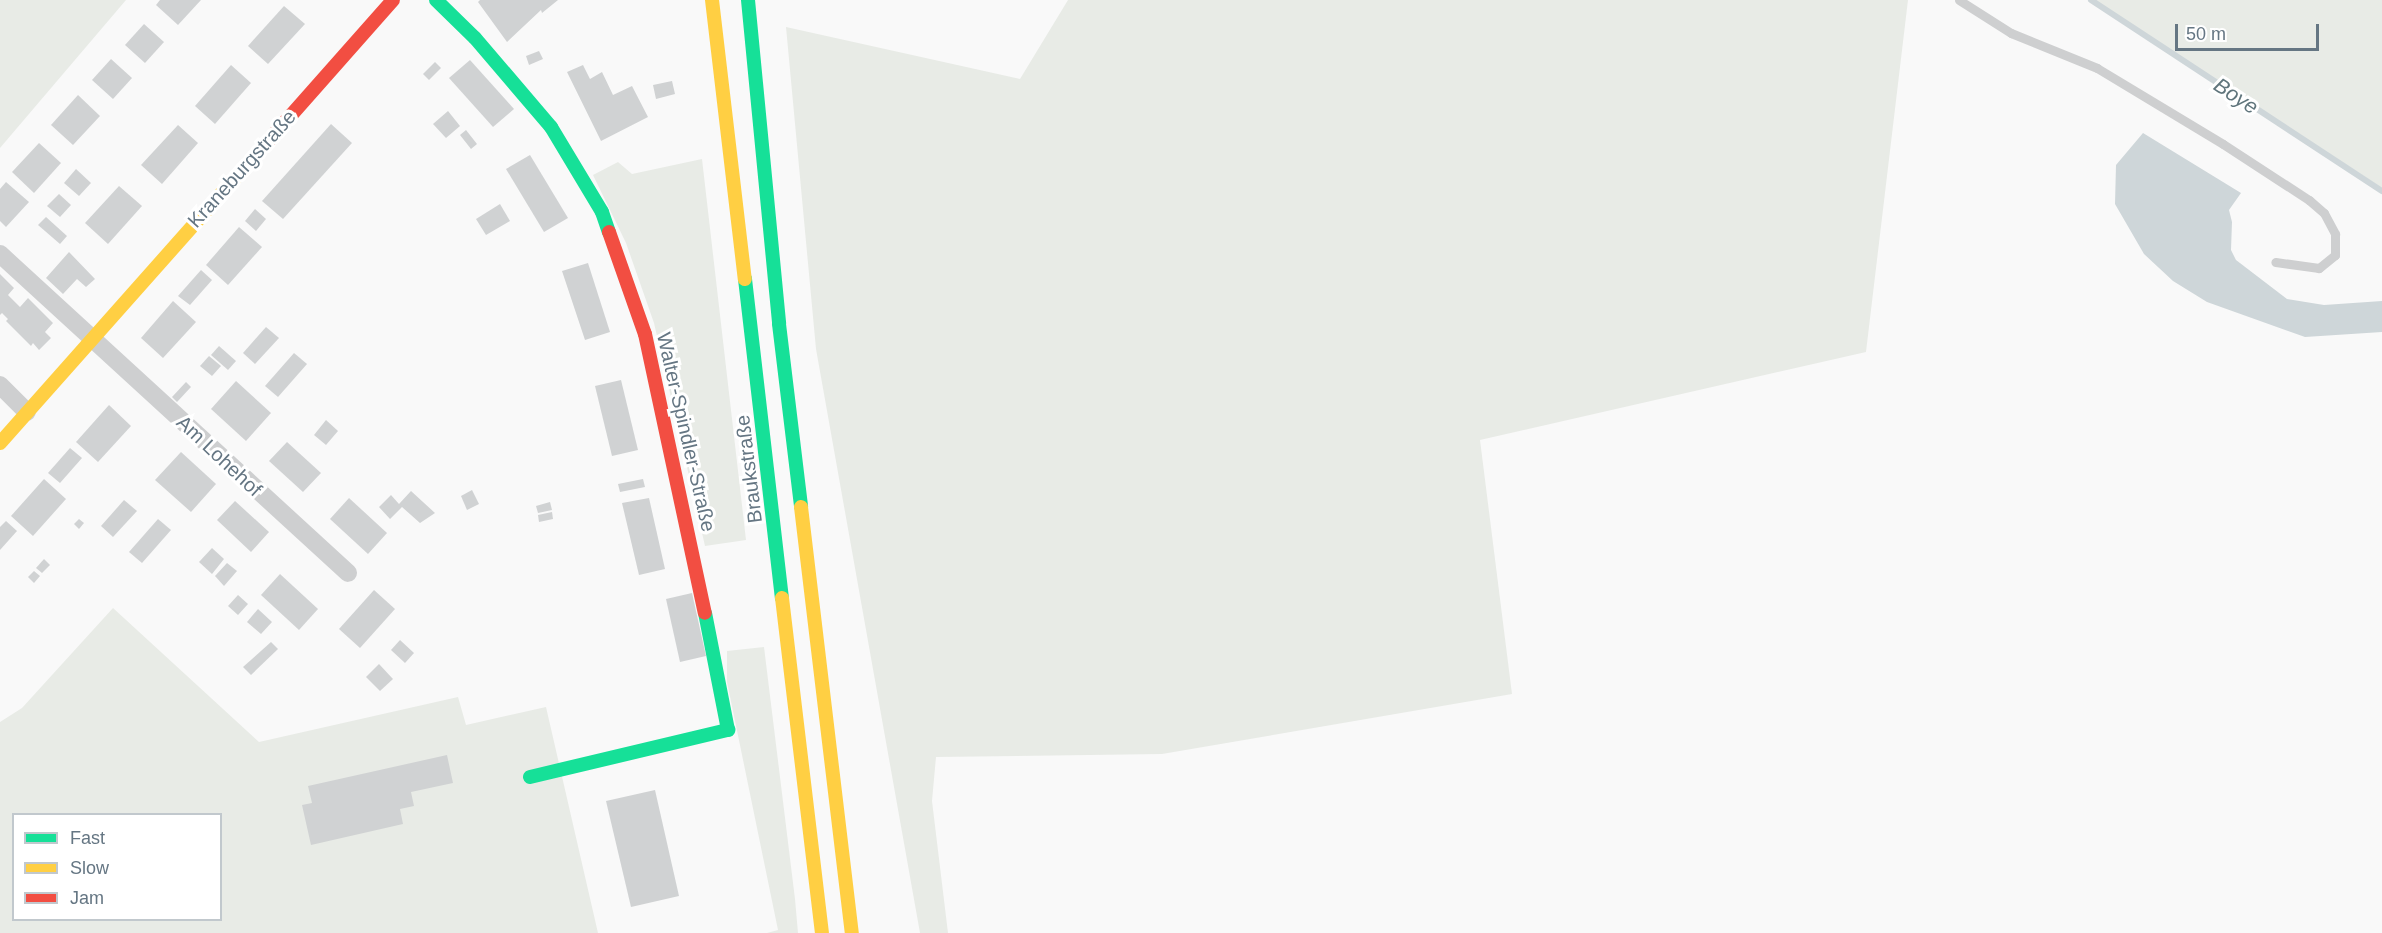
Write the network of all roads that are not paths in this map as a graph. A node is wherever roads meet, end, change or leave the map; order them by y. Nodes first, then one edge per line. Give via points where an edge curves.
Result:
1 (393, 0) edge
2 (436, 0) edge
3 (712, 0) edge
4 (748, 0) edge
5 (1959, 0) edge
6 (0, 254) edge
7 (2275, 262) dead end
8 (91, 338) junction
9 (0, 385) edge
10 (27, 412) junction
11 (0, 443) edge
12 (348, 573) dead end
13 (530, 777) dead end
14 (822, 933) edge
15 (852, 933) edge

1 - 8 main road, Kraneburgstraße
2 - 13 main road, Walter-Spindler-Straße via 475,38 550,127 602,212 645,334 728,730
3 - 14 main road, Braukstraße
4 - 15 main road via 779,324
5 - 7 lane via 2011,33 2097,68 2309,200 2324,213 2335,234 2335,255 2319,268
6 - 8 street
8 - 10 main road, Kraneburgstraße
8 - 12 street, Am Lohehof
9 - 10 street
10 - 11 main road, Kraneburgstraße

